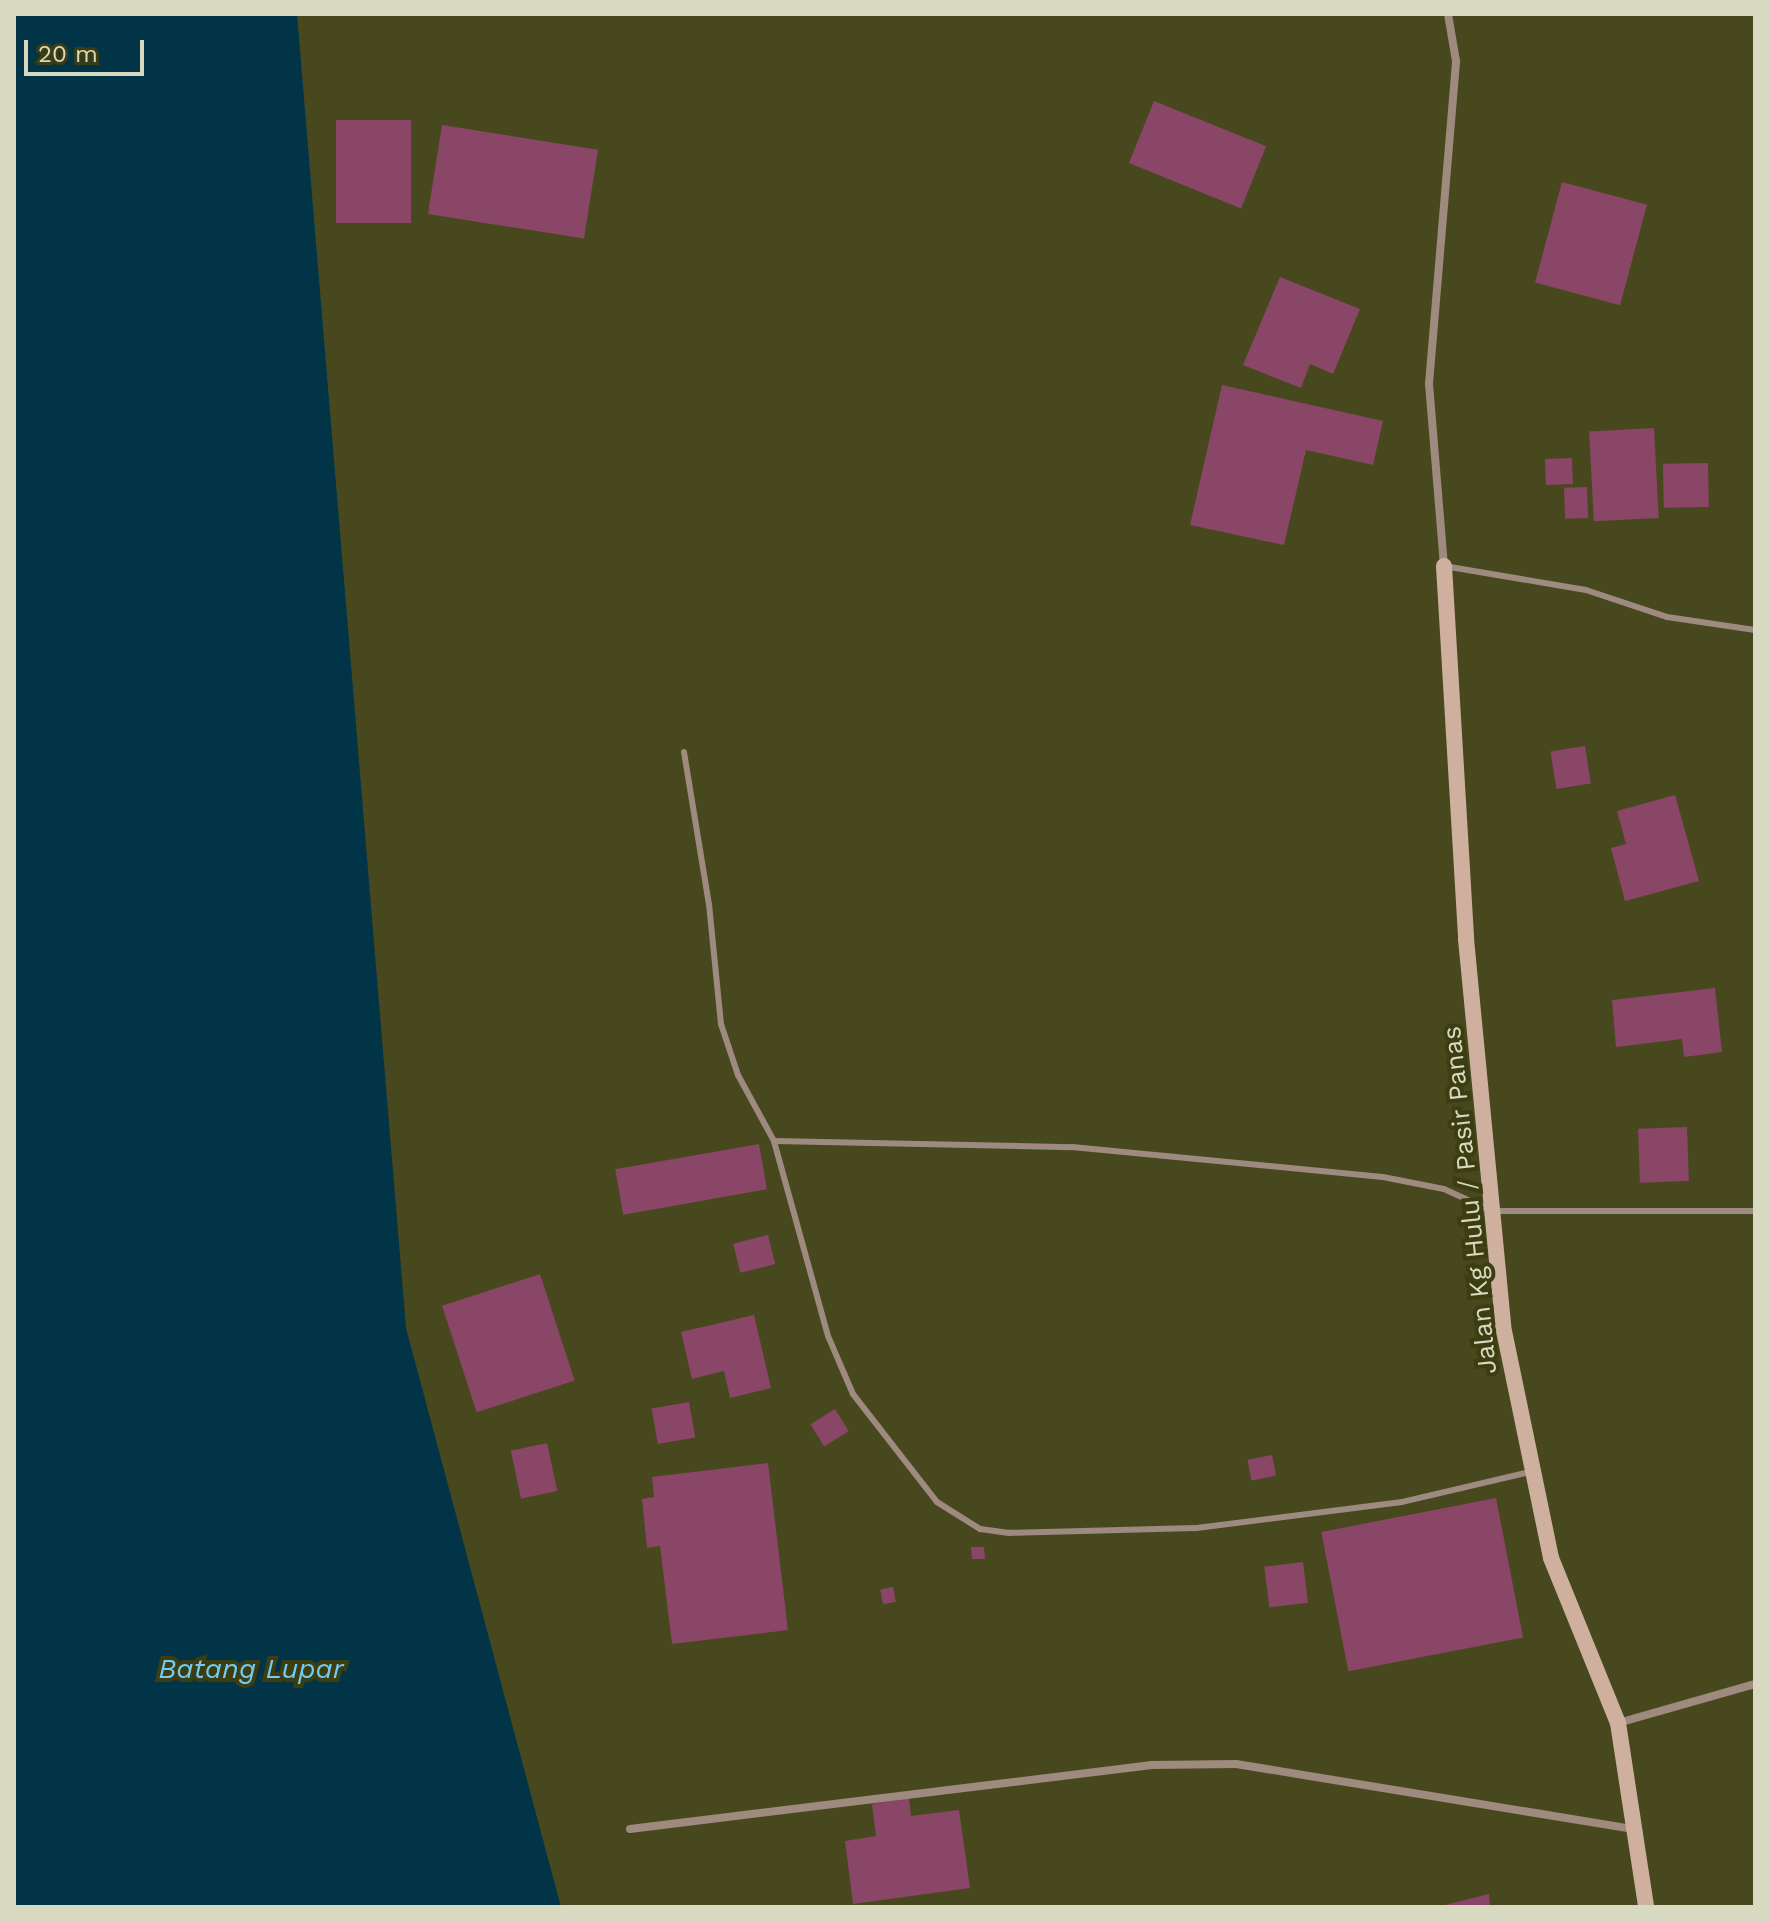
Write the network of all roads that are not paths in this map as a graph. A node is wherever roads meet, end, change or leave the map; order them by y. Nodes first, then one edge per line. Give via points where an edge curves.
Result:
1 (1448, 14) edge
2 (1444, 566) junction
3 (1755, 630) edge
4 (684, 752) dead end
5 (774, 1141) junction
6 (1492, 1211) junction
7 (1755, 1211) edge
8 (1530, 1472) junction
9 (1755, 1684) edge
10 (1618, 1723) junction
11 (630, 1829) dead end
12 (1634, 1829) junction
13 (1646, 1907) edge

1 - 2 street via 1456,61 1429,384
2 - 3 lane via 1586,590 1667,617
2 - 6 main road, Jalan Kg Hulu / Pasir Panas via 1466,939
4 - 5 lane via 709,904 721,1024 738,1075
5 - 6 lane via 1072,1147 1383,1177 1444,1189
5 - 8 lane via 828,1336 853,1394 937,1502 980,1529 1009,1533 1195,1528 1402,1502
6 - 7 lane
6 - 8 main road, Jalan Kg Hulu / Pasir Panas via 1503,1326
8 - 10 main road, Jalan Kg Hulu / Pasir Panas via 1551,1558
9 - 10 street
10 - 12 main road, Jalan Kg Hulu / Pasir Panas
11 - 12 street via 1152,1765 1236,1764
12 - 13 main road, Jalan Kg Hulu / Pasir Panas

